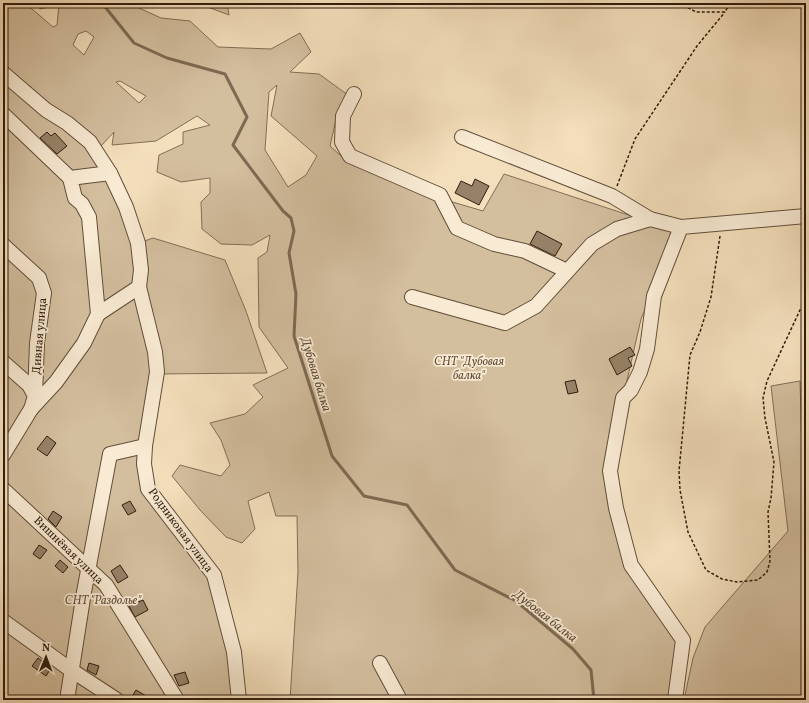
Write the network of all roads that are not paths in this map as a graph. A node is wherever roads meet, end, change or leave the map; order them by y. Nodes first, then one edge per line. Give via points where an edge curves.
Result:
1 (3, 73) edge
2 (354, 94) dead end
3 (3, 114) edge
4 (462, 137) dead end
5 (110, 174) junction
6 (70, 178) junction
7 (806, 216) edge
8 (650, 219) junction
9 (681, 227) junction
10 (3, 245) edge
11 (567, 271) junction
12 (139, 288) junction
13 (412, 297) dead end
14 (98, 314) junction
15 (3, 362) edge
16 (33, 402) junction
17 (145, 446) junction
18 (3, 455) edge
19 (3, 489) edge
20 (89, 568) junction
21 (3, 621) edge
22 (380, 663) dead end
23 (71, 670) junction
24 (67, 700) edge
25 (117, 700) edge
26 (177, 700) edge
27 (239, 700) edge
28 (400, 700) edge
29 (675, 700) edge

1 - 5 street, Родниковая улица via 46,110 90,142
2 - 11 street via 343,116 342,142 350,156 440,195 457,228 494,244 525,251
3 - 6 street
4 - 8 street via 612,196
5 - 6 street
5 - 12 street, Родниковая улица via 126,207 138,244 141,270
6 - 14 street via 75,198 90,217
7 - 9 street
8 - 9 street
8 - 11 street via 618,229 592,244
9 - 29 street via 654,296 647,349 640,372 624,398 610,471 616,508 631,565 683,640
10 - 16 street, Дивная улица via 39,278 44,293
11 - 13 street via 536,306 505,323
12 - 14 street
12 - 17 street, Родниковая улица via 156,352 157,372
14 - 16 street via 84,343 56,382
15 - 16 street via 29,385
16 - 18 street
17 - 20 street via 110,454
17 - 27 street, Родниковая улица via 144,464 148,489 214,575 234,652
19 - 20 street, Вишнёвая улица
20 - 23 street
20 - 26 street, Вишнёвая улица via 106,585
21 - 23 street
22 - 28 street
23 - 24 street
23 - 25 street

